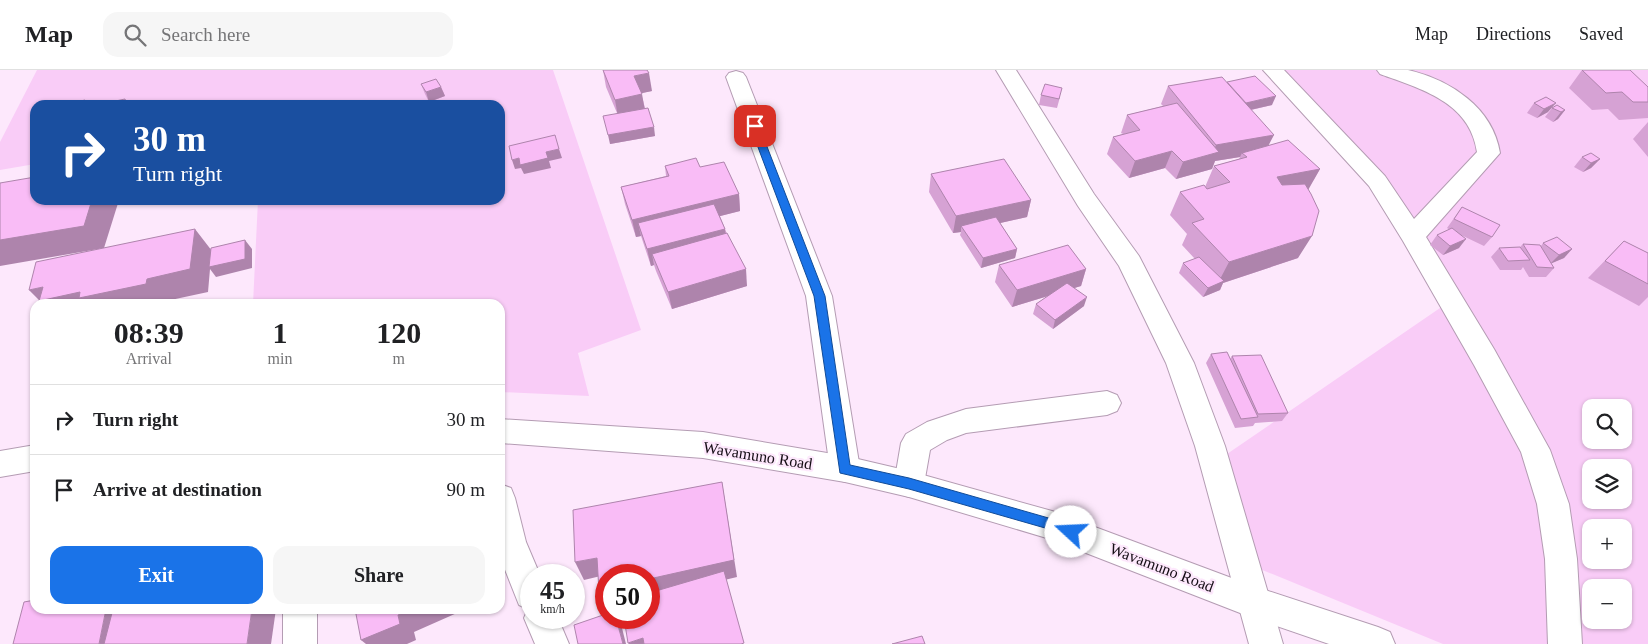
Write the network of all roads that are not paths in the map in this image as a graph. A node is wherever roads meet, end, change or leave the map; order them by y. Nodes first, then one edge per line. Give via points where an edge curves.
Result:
1 (1006, 70) edge
2 (1273, 70) edge
3 (1387, 70) edge
4 (736, 77) dead end
5 (1413, 236) junction
6 (1107, 403) dead end
7 (505, 431) edge
8 (30, 459) edge
9 (0, 464) edge
10 (845, 469) junction
11 (909, 484) junction
12 (505, 520) edge
13 (520, 567) edge
14 (1253, 602) junction
15 (300, 614) edge
16 (546, 629) edge
17 (300, 644) edge
18 (552, 644) edge
19 (1266, 644) edge
20 (1378, 644) edge
21 (1565, 644) edge

1 - 14 street via 1086,200 1130,262 1180,363 1210,446
2 - 5 street via 1377,181
3 - 5 street via 1442,91 1468,109 1485,132 1489,153
4 - 10 street via 819,296
5 - 21 street via 1534,450 1553,504 1561,559
6 - 11 street via 966,421 937,432 916,443
7 - 10 street, Wavamuno Road via 703,445
8 - 9 street
10 - 11 street, Wavamuno Road
11 - 14 street, Wavamuno Road via 1052,525
12 - 13 street
14 - 19 street
14 - 20 street, Wavamuno Road
15 - 17 street
16 - 18 street

